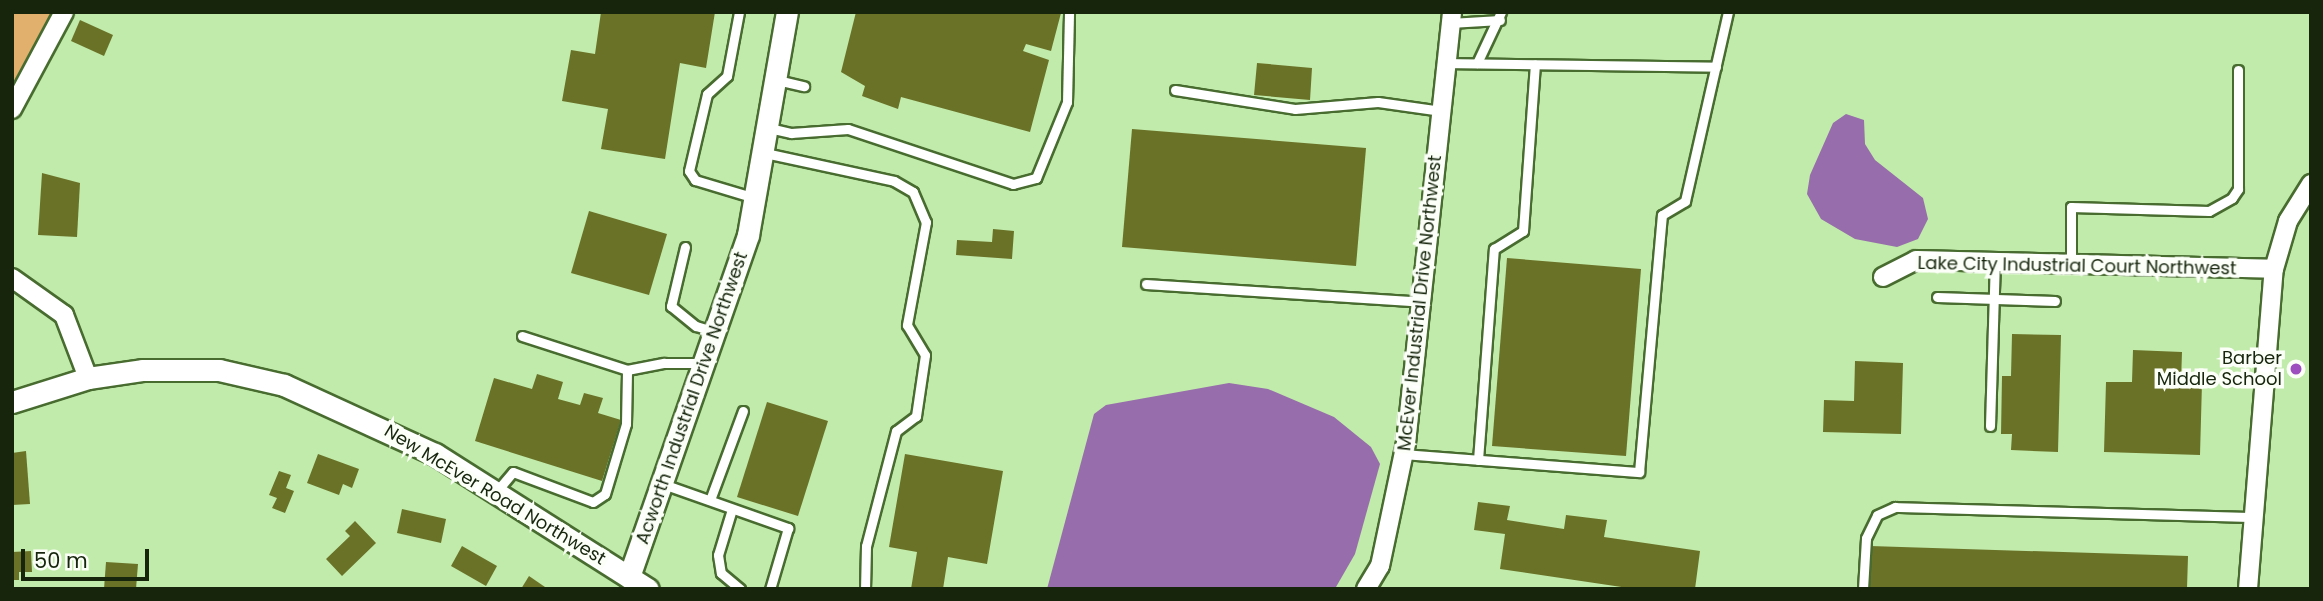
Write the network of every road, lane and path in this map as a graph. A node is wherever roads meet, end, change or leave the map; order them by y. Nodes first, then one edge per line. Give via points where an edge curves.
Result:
1 (64, 12) edge
2 (739, 12) edge
3 (787, 12) edge
4 (1069, 12) edge
5 (1728, 12) edge
6 (1500, 16) edge
7 (1451, 18) edge
8 (1446, 63) junction
9 (1477, 63) junction
10 (1535, 64) junction
11 (1716, 67) junction
12 (2238, 70) dead end
13 (777, 80) junction
14 (804, 86) dead end
15 (1175, 90) dead end
16 (12, 109) edge
17 (1441, 111) junction
18 (769, 128) junction
19 (765, 153) junction
20 (2311, 184) edge
21 (757, 199) junction
22 (685, 247) dead end
23 (1995, 262) junction
24 (2071, 264) junction
25 (2274, 269) junction
26 (1883, 277) dead end
27 (12, 278) edge
28 (1146, 284) dead end
29 (1937, 297) dead end
30 (1994, 299) junction
31 (2055, 301) dead end
32 (1421, 302) junction
33 (717, 332) junction
34 (522, 336) dead end
35 (706, 363) junction
36 (627, 370) junction
37 (88, 378) junction
38 (12, 402) edge
39 (743, 411) dead end
40 (1990, 426) dead end
41 (1404, 454) junction
42 (1478, 460) junction
43 (663, 484) junction
44 (496, 492) junction
45 (710, 499) junction
46 (732, 509) junction
47 (2256, 517) junction
48 (626, 583) edge
49 (648, 589) edge
50 (740, 589) edge
51 (770, 589) edge
52 (865, 589) edge
53 (1366, 589) edge
54 (1863, 589) edge
55 (2248, 589) edge

1 - 16 street
2 - 21 lane via 727,76 707,94 688,171 695,180
3 - 13 street, Acworth Industrial Drive Northwest
4 - 18 lane via 1067,103 1043,167 1027,181 1013,184 848,129 791,133
5 - 11 lane
6 - 7 lane
6 - 9 lane
7 - 8 street, McEver Industrial Drive Northwest
8 - 9 lane
8 - 17 street, McEver Industrial Drive Northwest
9 - 10 lane
10 - 11 lane
10 - 42 lane via 1523,231 1494,249
11 - 42 lane via 1685,201 1662,215 1639,472
12 - 24 lane via 2238,189 2232,198 2209,211 2071,207
13 - 14 lane
13 - 18 street, Acworth Industrial Drive Northwest
15 - 17 lane via 1295,109 1378,102
17 - 32 street, McEver Industrial Drive Northwest
18 - 19 street, Acworth Industrial Drive Northwest
19 - 21 street, Acworth Industrial Drive Northwest
19 - 52 lane via 894,181 913,191 926,222 907,325 925,355 916,416 896,431 866,546
20 - 25 street via 2288,221
21 - 33 street, Acworth Industrial Drive Northwest
22 - 33 lane via 671,306 696,326
23 - 24 street, Lake City Industrial Court Northwest
23 - 26 street, Lake City Industrial Court Northwest via 1916,260
23 - 30 lane
24 - 25 street, Lake City Industrial Court Northwest
25 - 47 street
27 - 37 street via 64,315
28 - 32 lane
29 - 30 lane
30 - 31 lane
30 - 40 lane
32 - 41 street, McEver Industrial Drive Northwest
33 - 35 street, Acworth Industrial Drive Northwest
34 - 36 lane
35 - 36 lane via 664,363
35 - 43 street, Acworth Industrial Drive Northwest
36 - 44 lane via 626,424 605,494 593,502 513,472
37 - 38 street, New McEver Road Northwest
37 - 44 street, New McEver Road Northwest via 219,370 284,385 370,420
39 - 45 lane
41 - 42 lane
41 - 53 street, McEver Industrial Drive Northwest via 1380,566
43 - 45 lane
43 - 48 street, Acworth Industrial Drive Northwest
44 - 48 street, New McEver Road Northwest
45 - 46 lane
46 - 50 lane via 718,555 721,573
46 - 51 lane via 788,528
47 - 54 lane via 1895,507 1877,515 1866,538
47 - 55 street
48 - 49 street, New McEver Road Northwest

